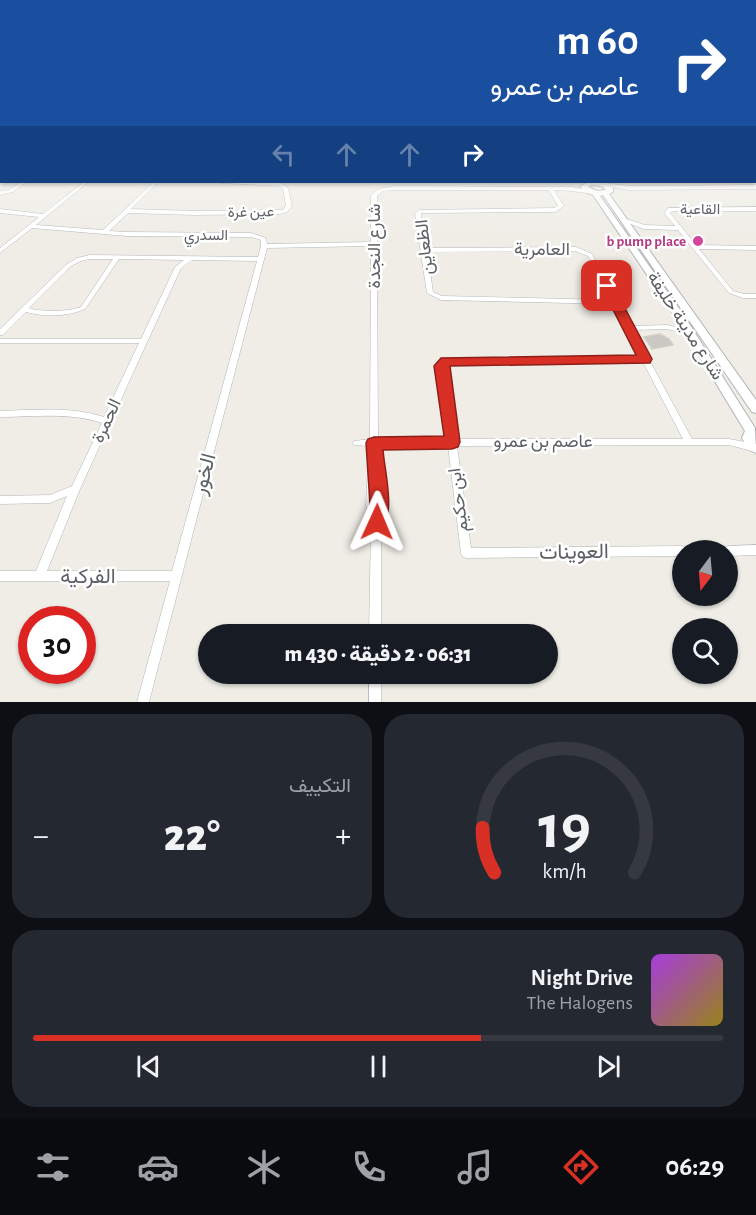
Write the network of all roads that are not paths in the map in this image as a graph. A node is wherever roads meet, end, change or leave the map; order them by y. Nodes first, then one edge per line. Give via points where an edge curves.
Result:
1 (23, 183) edge
2 (85, 183) edge
3 (155, 183) edge
4 (241, 183) edge
5 (596, 187) edge
6 (756, 187) edge
7 (551, 189) junction
8 (0, 193) edge
9 (756, 209) edge
10 (0, 211) edge
11 (127, 211) junction
12 (44, 216) junction
13 (626, 221) junction
14 (31, 226) junction
15 (644, 228) junction
16 (678, 228) junction
17 (105, 232) junction
18 (635, 234) junction
19 (375, 244) junction
20 (264, 246) junction
21 (694, 248) junction
22 (756, 248) edge
23 (424, 250) junction
24 (0, 251) edge
25 (116, 259) junction
26 (260, 259) junction
27 (175, 263) junction
28 (756, 296) edge
29 (615, 302) junction
30 (24, 308) junction
31 (680, 316) junction
32 (667, 327) junction
33 (629, 328) junction
34 (0, 333) edge
35 (691, 333) junction
36 (0, 341) edge
37 (143, 341) junction
38 (645, 359) junction
39 (756, 408) edge
40 (0, 414) edge
41 (107, 422) junction
42 (752, 431) edge
43 (452, 442) junction
44 (689, 442) junction
45 (729, 442) junction
46 (357, 443) dead end
47 (374, 443) junction
48 (756, 448) edge
49 (75, 489) junction
50 (0, 500) edge
51 (756, 550) edge
52 (672, 551) edge
53 (738, 551) edge
54 (466, 554) joint
55 (0, 576) edge
56 (39, 576) junction
57 (177, 576) junction
58 (375, 624) edge
59 (375, 684) edge
60 (143, 702) edge
61 (375, 702) edge

1 - 8 street
2 - 12 street
3 - 11 street
4 - 11 street, عين غرة via 281,185 288,206 280,212
5 - 6 street, شارع النجدة
5 - 7 street, شارع النجدة
5 - 13 street, شارع مدينة خليفة
5 - 31 street, شارع مدينة خليفة
7 - 19 street, شارع النجدة via 383,190 374,198
7 - 23 street, الظعاين via 561,206 555,210 421,211 418,214
9 - 16 street, القاعية via 667,210
10 - 12 street
11 - 17 street
12 - 14 street
13 - 15 street
13 - 18 street, شارع مدينة خليفة
14 - 17 street, السدري
14 - 24 street
15 - 16 street
15 - 18 street
16 - 21 street, القاعية
17 - 20 street, السدري via 251,235 264,239
18 - 39 street, شارع مدينة خليفة
19 - 20 street, السدري
19 - 47 street, شارع النجدة
20 - 26 street, الخور
21 - 22 street
21 - 28 street, القاعية via 731,292
23 - 29 street, العامرية via 584,251 590,255
23 - 29 street, الظعاين via 430,292 435,296
25 - 27 street
25 - 30 street via 90,257 75,261
25 - 30 street via 83,308 74,312 33,312
26 - 27 street via 190,259
26 - 57 street, الخور
27 - 37 street, الحمرة
29 - 33 street, العامرية
30 - 34 street
31 - 32 street
31 - 35 street, شارع مدينة خليفة
32 - 33 street
32 - 35 street
33 - 38 street, العامرية
35 - 42 street, شارع مدينة خليفة
36 - 37 street
37 - 41 street, الحمرة
38 - 43 street, ابن حكيم via 446,361 441,366
38 - 44 street, العامرية
40 - 41 street via 74,414
41 - 49 street, الحمرة
42 - 45 street, عاصم بن عمرو
42 - 48 street, شارع مدينة خليفة via 750,441
43 - 44 street, عاصم بن عمرو
43 - 47 street, عاصم بن عمرو
43 - 54 street, ابن حكيم
44 - 45 street, عاصم بن عمرو
45 - 48 street, عاصم بن عمرو
46 - 47 street, عاصم بن عمرو
47 - 58 street, شارع النجدة via 371,505 376,527
49 - 50 street via 50,499
49 - 56 street, الحمرة
51 - 53 street
52 - 54 street, العوينات
55 - 56 street, الفركية
56 - 57 street, الفركية
57 - 60 street, الخور
59 - 61 street

